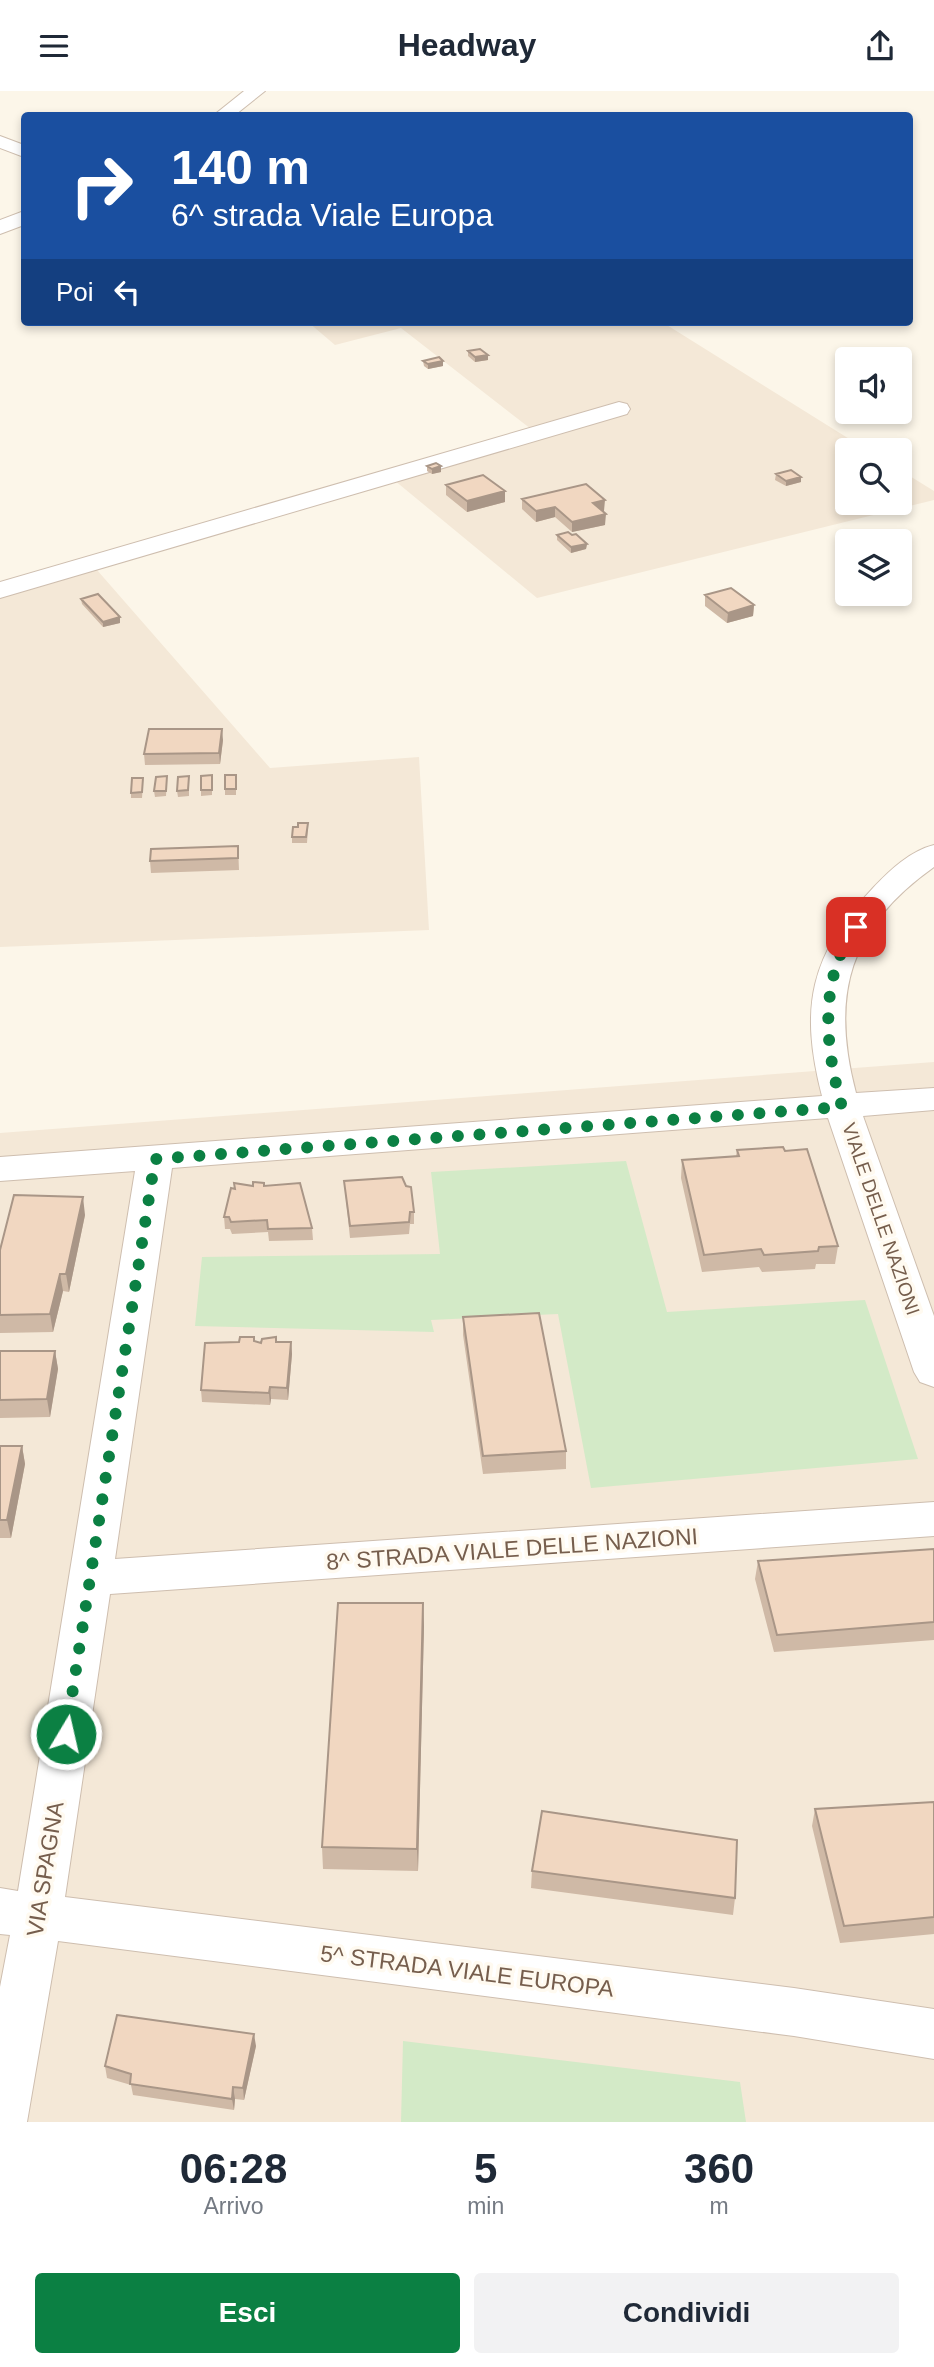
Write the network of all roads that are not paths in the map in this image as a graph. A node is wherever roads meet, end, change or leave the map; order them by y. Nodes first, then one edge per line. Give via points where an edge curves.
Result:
1 (256, 91) edge
2 (227, 112) edge
3 (0, 141) edge
4 (21, 151) edge
5 (21, 218) edge
6 (0, 228) edge
7 (619, 409) dead end
8 (0, 590) edge
9 (934, 854) edge
10 (934, 1099) edge
11 (842, 1107) junction
12 (155, 1159) junction
13 (0, 1169) edge
14 (934, 1373) edge
15 (934, 1519) edge
16 (91, 1578) junction
17 (19, 1914) edge
18 (934, 2034) edge
19 (1, 2122) edge

1 - 2 street
3 - 4 street
5 - 6 street
7 - 8 street
9 - 11 street, VIALE DELLE NAZIONI via 895,883 866,913 846,940 832,976 828,1024
10 - 11 street
11 - 12 street
11 - 14 street, VIALE DELLE NAZIONI
12 - 13 street
12 - 16 street, VIA SPAGNA
15 - 16 street, 8^ STRADA VIALE DELLE NAZIONI
16 - 17 street, VIA SPAGNA
17 - 18 street, 5^ STRADA VIALE EUROPA via 794,2012
17 - 19 street, VIA SPAGNA

